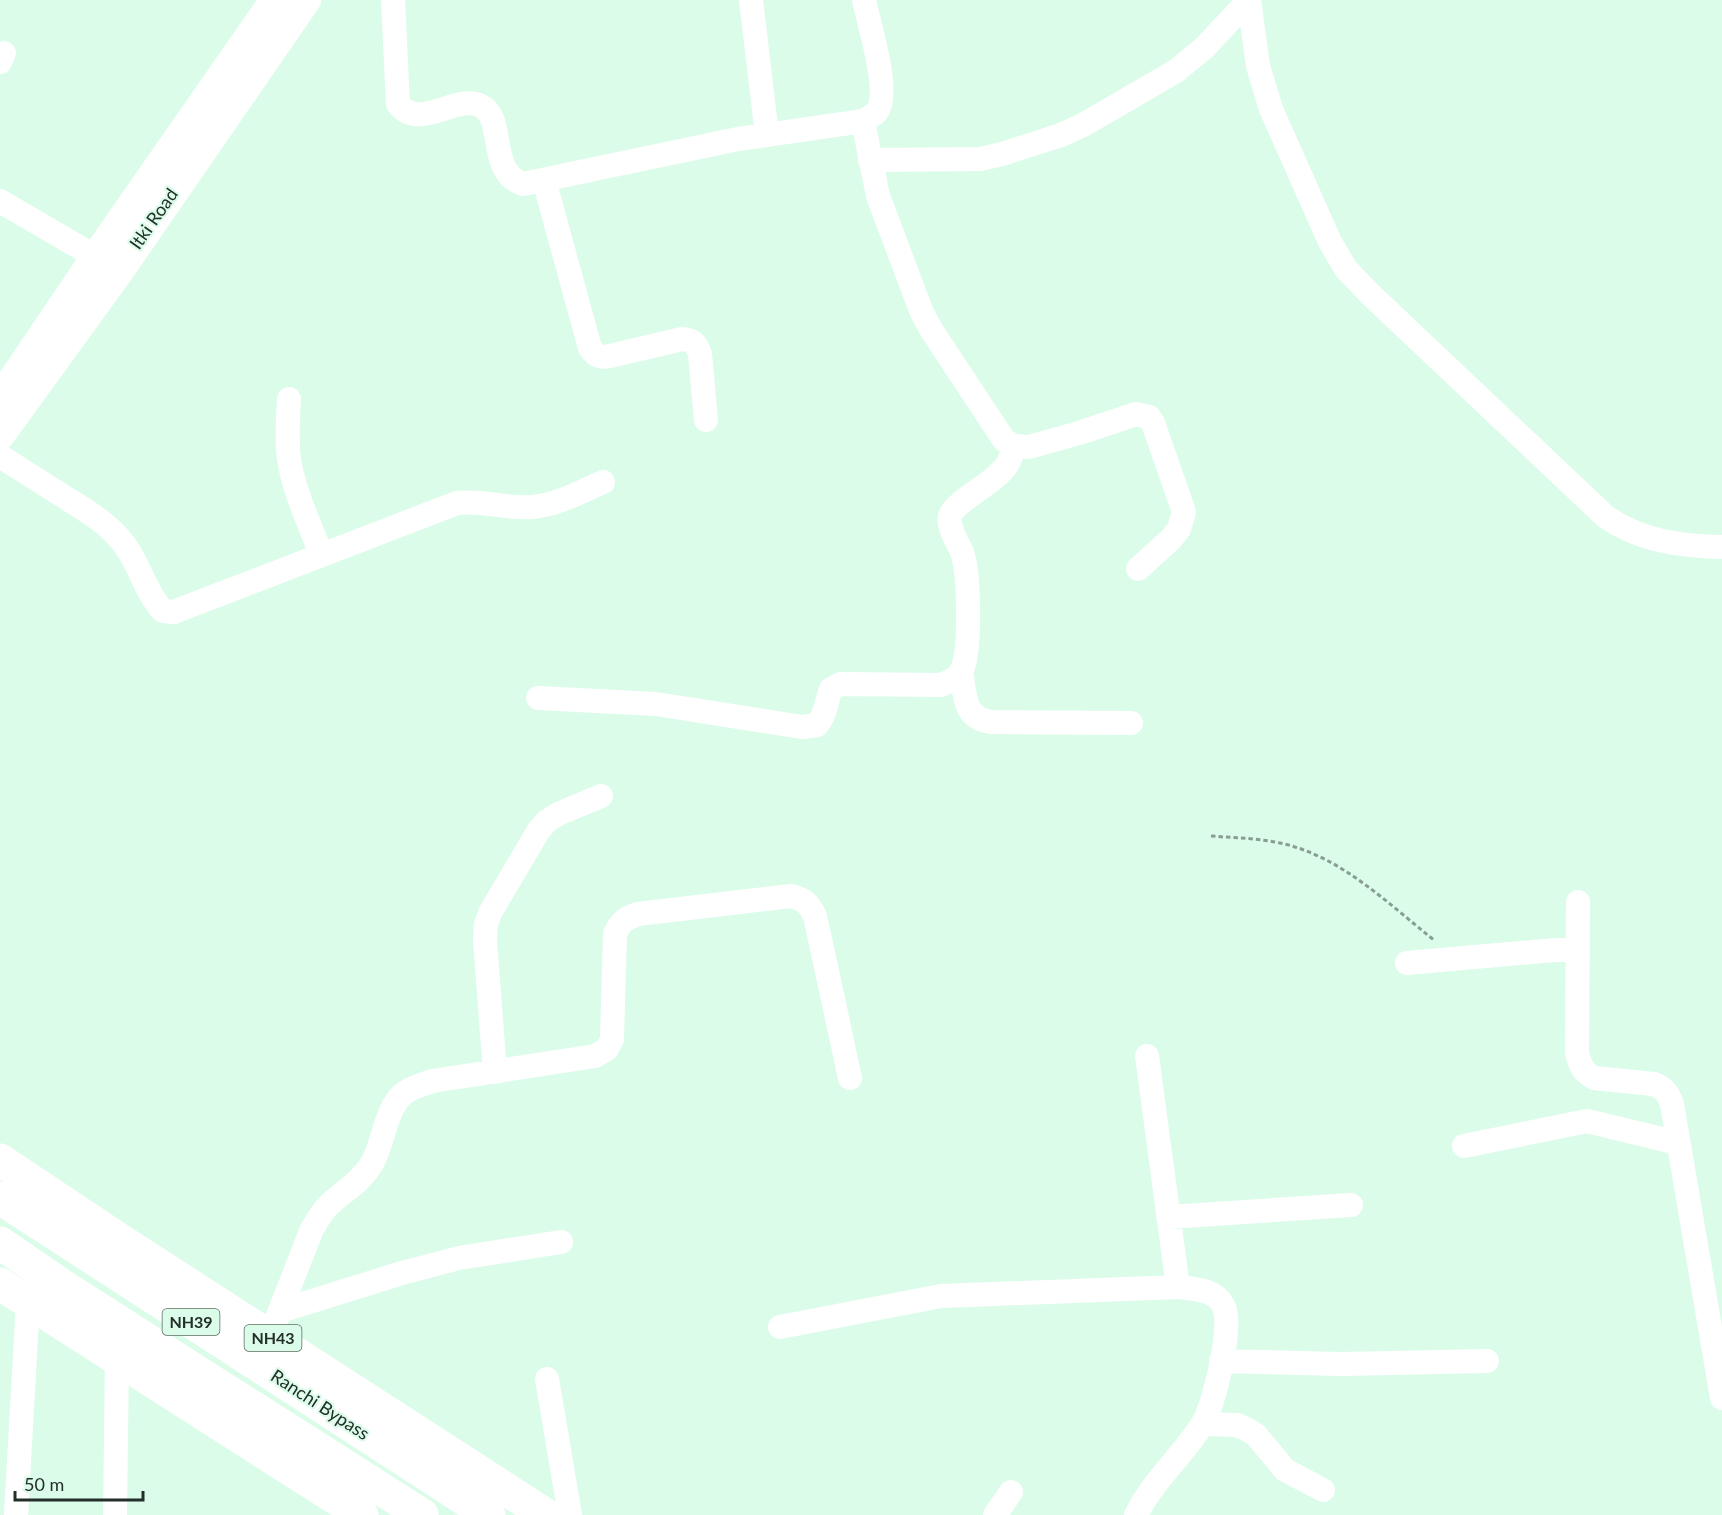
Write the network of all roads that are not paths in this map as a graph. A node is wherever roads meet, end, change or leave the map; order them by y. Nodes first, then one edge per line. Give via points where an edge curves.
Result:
1 (275, 0) edge
2 (306, 0) edge
3 (393, 0) edge
4 (751, 0) edge
5 (864, 0) edge
6 (1249, 0) edge
7 (863, 121) junction
8 (767, 135) junction
9 (870, 160) junction
10 (544, 180) junction
11 (0, 201) edge
12 (96, 257) junction
13 (0, 399) edge
14 (289, 399) dead end
15 (706, 420) dead end
16 (0, 435) edge
17 (1014, 446) junction
18 (0, 456) edge
19 (603, 482) dead end
20 (1722, 547) edge
21 (321, 554) junction
22 (1138, 569) dead end
23 (961, 672) junction
24 (538, 698) dead end
25 (1131, 723) dead end
26 (601, 796) dead end
27 (1578, 902) dead end
28 (1578, 948) junction
29 (1407, 963) dead end
30 (1147, 1056) dead end
31 (495, 1072) junction
32 (850, 1078) dead end
33 (1678, 1143) junction
34 (1464, 1146) dead end
35 (0, 1160) edge
36 (0, 1198) edge
37 (1351, 1205) dead end
38 (1168, 1217) junction
39 (0, 1242) edge
40 (561, 1242) dead end
41 (0, 1284) edge
42 (1178, 1287) junction
43 (28, 1302) junction
44 (275, 1324) junction
45 (780, 1327) dead end
46 (117, 1358) junction
47 (1221, 1361) junction
48 (1488, 1361) dead end
49 (547, 1379) dead end
50 (1722, 1398) edge
51 (1203, 1424) junction
52 (1323, 1490) dead end
53 (1011, 1492) dead end
54 (16, 1515) edge
55 (115, 1515) edge
56 (362, 1515) edge
57 (422, 1515) edge
58 (489, 1515) edge
59 (546, 1515) edge
60 (570, 1515) edge
61 (995, 1515) edge
62 (1137, 1515) edge

1 - 12 main road
2 - 16 main road, Itki Road
3 - 10 street via 398,104 414,114 475,103 484,107 492,118 511,180 523,184
4 - 8 street
5 - 7 street via 882,82 882,99 877,112
6 - 9 street via 1204,48 1176,71 1061,135 980,159
6 - 20 street via 1258,66 1271,109 1330,242 1346,269 1606,517 1624,529 1652,539
7 - 8 street
7 - 9 street
8 - 10 street
9 - 17 street via 881,206 922,313 997,430
10 - 15 street via 590,348 602,357 691,340 700,354
11 - 12 street
12 - 13 main road
14 - 21 street via 290,464
17 - 22 street via 1029,447 1136,414 1149,417 1184,512 1172,539
17 - 23 street via 998,476 950,515 966,568 967,646
18 - 21 street via 112,531 135,560 155,603 163,611 174,612
19 - 21 street via 567,498 530,507 457,503
23 - 24 street via 940,685 841,684 831,689 824,717 817,725 802,727 656,704
23 - 25 street via 967,705 979,720
26 - 31 street via 547,821 491,910 485,941
27 - 28 street
28 - 29 street
28 - 33 street via 1580,1065 1594,1078 1661,1087 1668,1093
30 - 38 street
31 - 32 street via 596,1056 607,1048 612,1038 615,934 628,917 791,896 801,898 815,916
31 - 44 street via 432,1082 402,1095 393,1108 372,1165 329,1205 312,1229
33 - 34 street via 1587,1121
33 - 50 street
35 - 44 highway, NH43 via 120,1240
36 - 58 highway, Ranchi Bypass / NH39
37 - 38 street
38 - 42 street
39 - 57 highway, Ranchi Bypass / NH39
40 - 44 street via 459,1258
41 - 43 highway
42 - 45 street via 941,1296
42 - 47 street via 1201,1289 1223,1304 1227,1318
43 - 46 highway
43 - 54 street
44 - 59 highway, NH43
46 - 55 street
46 - 56 highway
47 - 48 street
47 - 51 street via 1218,1385
49 - 60 street
51 - 52 street via 1237,1425 1248,1430 1285,1470
51 - 62 street
53 - 61 street

